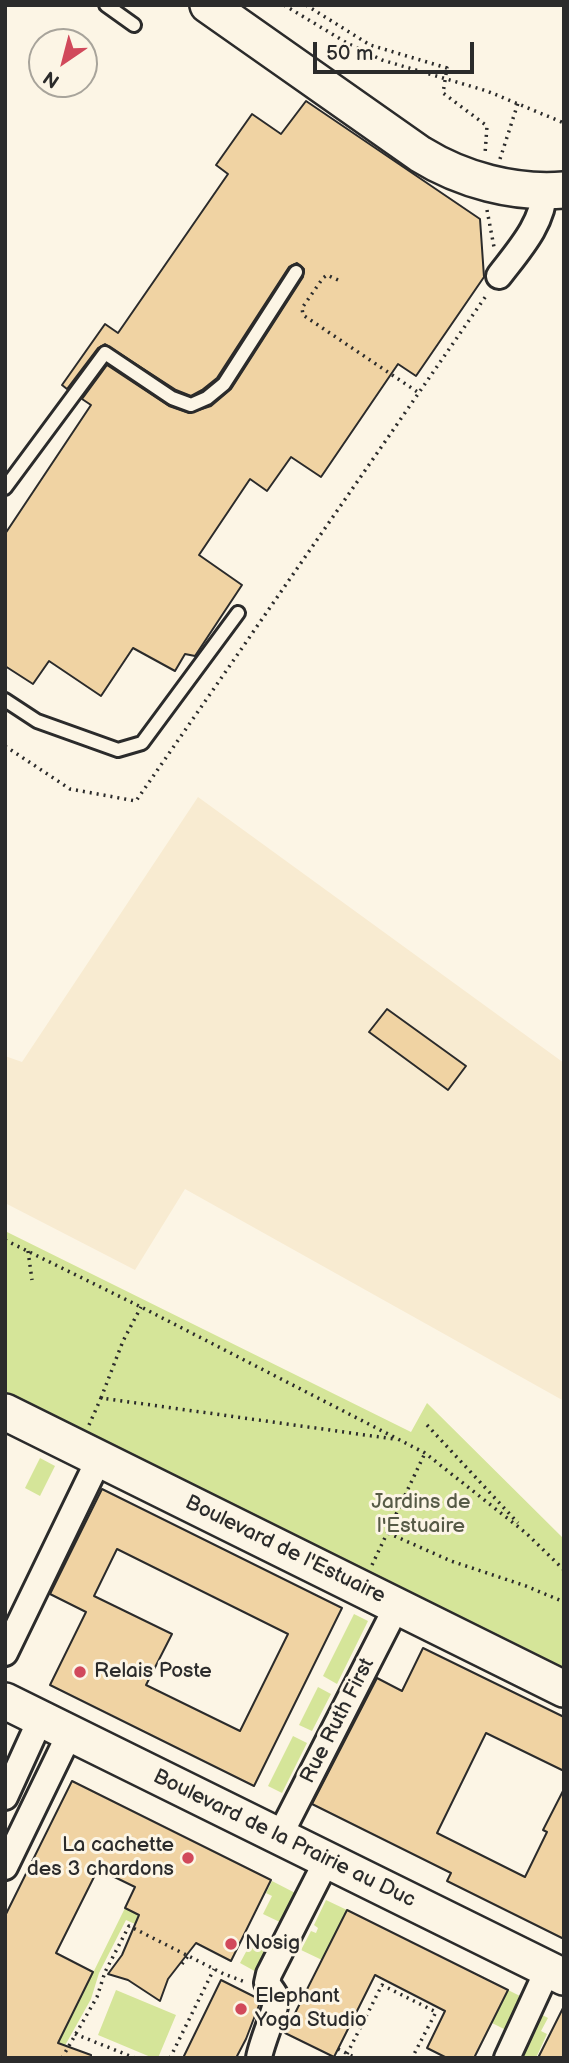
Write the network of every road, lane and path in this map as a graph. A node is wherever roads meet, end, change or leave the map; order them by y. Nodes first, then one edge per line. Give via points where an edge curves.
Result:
1 (106, 5) edge
2 (208, 5) edge
3 (284, 5) edge
4 (306, 5) edge
5 (134, 25) dead end
6 (445, 80) junction
7 (518, 102) junction
8 (564, 123) edge
9 (487, 182) junction
10 (554, 191) edge
11 (296, 272) dead end
12 (499, 276) junction
13 (338, 281) dead end
14 (419, 393) junction
15 (5, 488) edge
16 (238, 613) dead end
17 (5, 700) edge
18 (5, 746) edge
19 (5, 1240) edge
20 (28, 1251) junction
21 (32, 1280) dead end
22 (141, 1307) junction
23 (101, 1398) junction
24 (5, 1412) edge
25 (427, 1425) dead end
26 (399, 1440) junction
27 (88, 1453) junction
28 (425, 1453) junction
29 (388, 1533) junction
30 (526, 1533) junction
31 (564, 1570) edge
32 (340, 1578) junction
33 (564, 1602) edge
34 (397, 1606) junction
35 (5, 1653) edge
36 (564, 1689) edge
37 (5, 1701) edge
38 (55, 1726) junction
39 (5, 1797) edge
40 (279, 1837) junction
41 (327, 1860) junction
42 (5, 1867) edge
43 (188, 1956) junction
44 (181, 1965) dead end
45 (214, 1968) junction
46 (556, 1973) edge
47 (267, 1983) junction
48 (75, 2034) junction
49 (338, 2049) dead end
50 (347, 2054) junction
51 (62, 2058) edge
52 (135, 2058) edge
53 (170, 2058) edge
54 (260, 2058) edge
55 (356, 2058) edge
56 (412, 2058) edge
57 (507, 2058) edge

1 - 5 lane
2 - 9 main road via 431,160
3 - 6 path via 365,52
4 - 6 path via 370,46 447,68
6 - 7 path
6 - 9 path via 443,93 487,127 483,166
7 - 8 path
7 - 9 path via 497,168
9 - 10 main road
9 - 12 path via 485,201
10 - 12 street
11 - 15 lane via 224,384 191,405 172,398 105,353
12 - 14 path
13 - 14 path via 327,275 323,278 302,308 303,315
14 - 18 path via 136,801 70,789
16 - 17 lane via 142,743 118,750 37,721
19 - 20 path
20 - 21 path
20 - 22 path
22 - 23 path
22 - 26 path
23 - 26 path
23 - 27 path
24 - 27 main road, Boulevard de l'Estuaire
25 - 30 path
26 - 28 path
27 - 32 main road, Boulevard de l'Estuaire
27 - 35 street
28 - 29 path
28 - 30 path
29 - 32 path via 367,1576 345,1568
29 - 33 path
30 - 31 path
32 - 34 main road, Boulevard de l'Estuaire
34 - 36 main road, Boulevard de l'Estuaire
34 - 40 street, Rue Ruth First
37 - 38 main road, Boulevard de la Prairie au Duc
38 - 39 street
38 - 40 main road, Boulevard de la Prairie au Duc
38 - 42 street
40 - 41 main road, Boulevard de la Prairie au Duc
41 - 46 main road, Boulevard de la Prairie au Duc
41 - 47 street
43 - 44 path
43 - 45 path
43 - 48 path via 129,1926
45 - 47 path via 242,1982
45 - 53 path
46 - 57 street
47 - 54 street via 276,2005
48 - 51 path
48 - 52 path
49 - 50 path
50 - 55 path
50 - 56 path via 382,1985 436,2012

